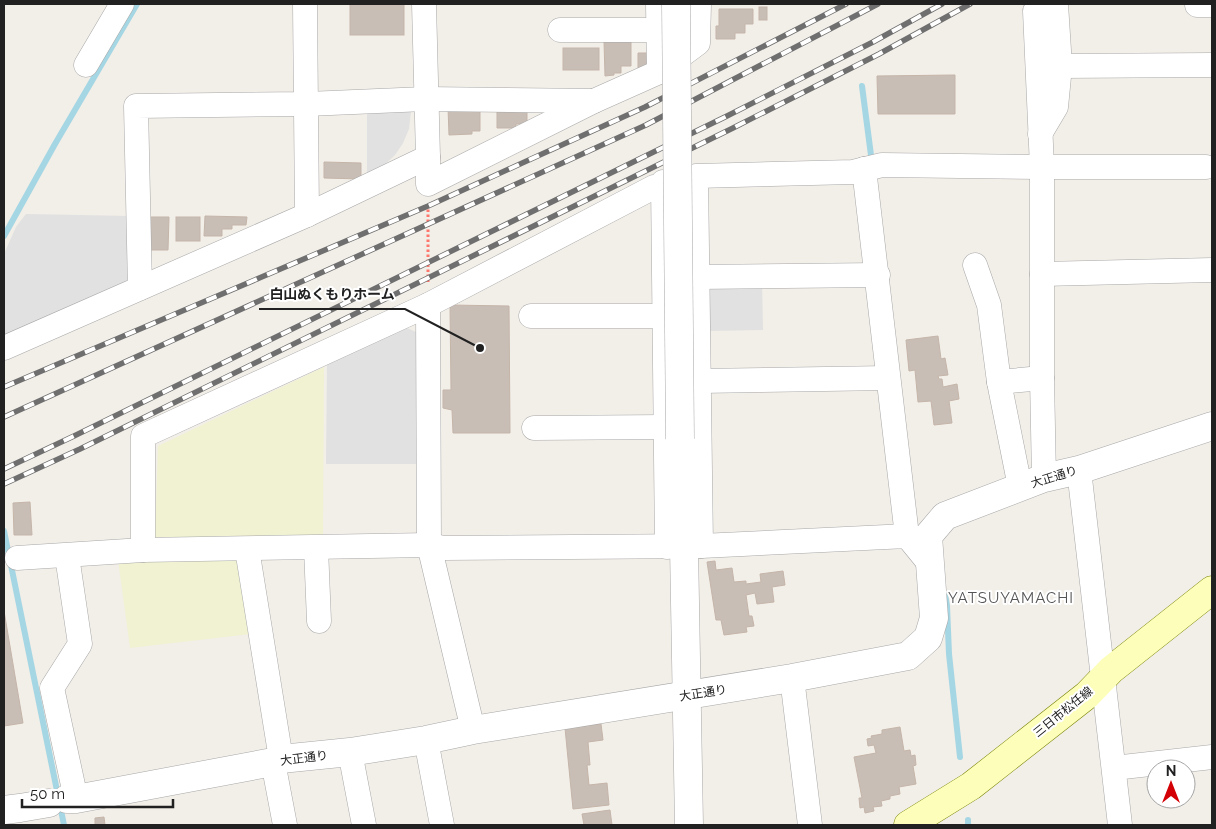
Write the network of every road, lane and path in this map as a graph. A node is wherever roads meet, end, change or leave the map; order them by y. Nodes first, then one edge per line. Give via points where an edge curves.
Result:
1 (122, 4) edge
2 (305, 4) edge
3 (424, 4) edge
4 (658, 4) edge
5 (676, 4) edge
6 (699, 4) edge
7 (1197, 4) edge
8 (1212, 5) edge
9 (1046, 7) edge
10 (698, 28) junction
11 (560, 30) dead end
12 (658, 30) junction
13 (86, 65) dead end
14 (1212, 65) edge
15 (1060, 66) junction
16 (659, 72) junction
17 (426, 99) junction
18 (594, 101) junction
19 (307, 104) junction
20 (1040, 134) junction
21 (428, 157) junction
22 (1042, 167) junction
23 (1206, 167) dead end
24 (869, 168) junction
25 (696, 182) junction
26 (428, 184) junction
27 (654, 187) dead end
28 (307, 216) junction
29 (974, 265) dead end
30 (1212, 270) edge
31 (1042, 274) junction
32 (878, 275) junction
33 (697, 277) junction
34 (140, 288) junction
35 (428, 305) junction
36 (531, 316) dead end
37 (664, 326) junction
38 (698, 337) junction
39 (4, 348) edge
40 (888, 378) junction
41 (1042, 378) junction
42 (699, 381) junction
43 (999, 382) junction
44 (1212, 426) edge
45 (534, 428) dead end
46 (673, 433) junction
47 (1079, 470) junction
48 (1032, 483) junction
49 (907, 536) junction
50 (429, 545) junction
51 (684, 547) junction
52 (316, 548) junction
53 (247, 549) junction
54 (143, 550) junction
55 (67, 556) junction
56 (17, 558) dead end
57 (929, 563) junction
58 (1212, 590) edge
59 (319, 621) dead end
60 (792, 678) junction
61 (1103, 678) junction
62 (687, 696) junction
63 (473, 730) junction
64 (426, 740) junction
65 (350, 752) junction
66 (1212, 757) edge
67 (277, 761) junction
68 (1114, 768) junction
69 (64, 800) junction
70 (4, 810) edge
71 (285, 825) edge
72 (364, 825) edge
73 (442, 825) edge
74 (688, 825) edge
75 (810, 825) edge
76 (908, 825) edge
77 (1120, 825) edge

1 - 13 street
2 - 19 street
3 - 17 street
4 - 12 street
5 - 46 street, bridge
6 - 10 street
7 - 8 street
9 - 15 street
9 - 20 street
10 - 12 street
10 - 16 street via 698,44
11 - 12 street
12 - 16 street
14 - 15 street
15 - 20 street via 1056,107
16 - 18 street
17 - 18 street
17 - 19 street
17 - 21 street
18 - 26 street
19 - 28 street
19 - 34 street via 136,106
20 - 22 street
21 - 26 street
21 - 28 street
22 - 23 street
22 - 24 street via 882,165
22 - 31 street
24 - 25 street via 853,172 696,176
24 - 32 street
25 - 33 street
25 - 37 street via 664,182
26 - 35 path
27 - 35 street
28 - 34 street
29 - 43 street via 989,305
30 - 31 street
31 - 41 street
32 - 33 street
32 - 40 street
33 - 38 street
34 - 39 street
35 - 50 street
35 - 54 street via 143,436
36 - 37 street
37 - 38 street
37 - 46 street
38 - 42 street
40 - 42 street
40 - 49 street
41 - 43 street
41 - 48 street
42 - 51 street
43 - 48 street
44 - 47 street, 大正通り
45 - 46 street
46 - 51 street
47 - 48 street, 大正通り
47 - 61 street
48 - 57 street, 大正通り via 945,516 928,536
49 - 51 street
49 - 57 street
50 - 51 street via 444,548
50 - 52 street
50 - 63 street
51 - 62 street
52 - 53 street
52 - 59 street
53 - 54 street
53 - 67 street
54 - 55 street
55 - 56 street
55 - 69 street via 80,644 52,688
57 - 60 street, 大正通り via 934,618 928,638 908,656
58 - 61 main road, 三日市松任線
60 - 62 street, 大正通り
60 - 75 street
61 - 68 street
61 - 76 main road, 三日市松任線 via 971,786
62 - 63 street, 大正通り
62 - 74 street
63 - 64 street, 大正通り
64 - 65 street, 大正通り
64 - 73 street
65 - 67 street, 大正通り
65 - 72 street
66 - 68 street
67 - 69 street, 大正通り
67 - 71 street
68 - 77 street
69 - 70 street, 大正通り

